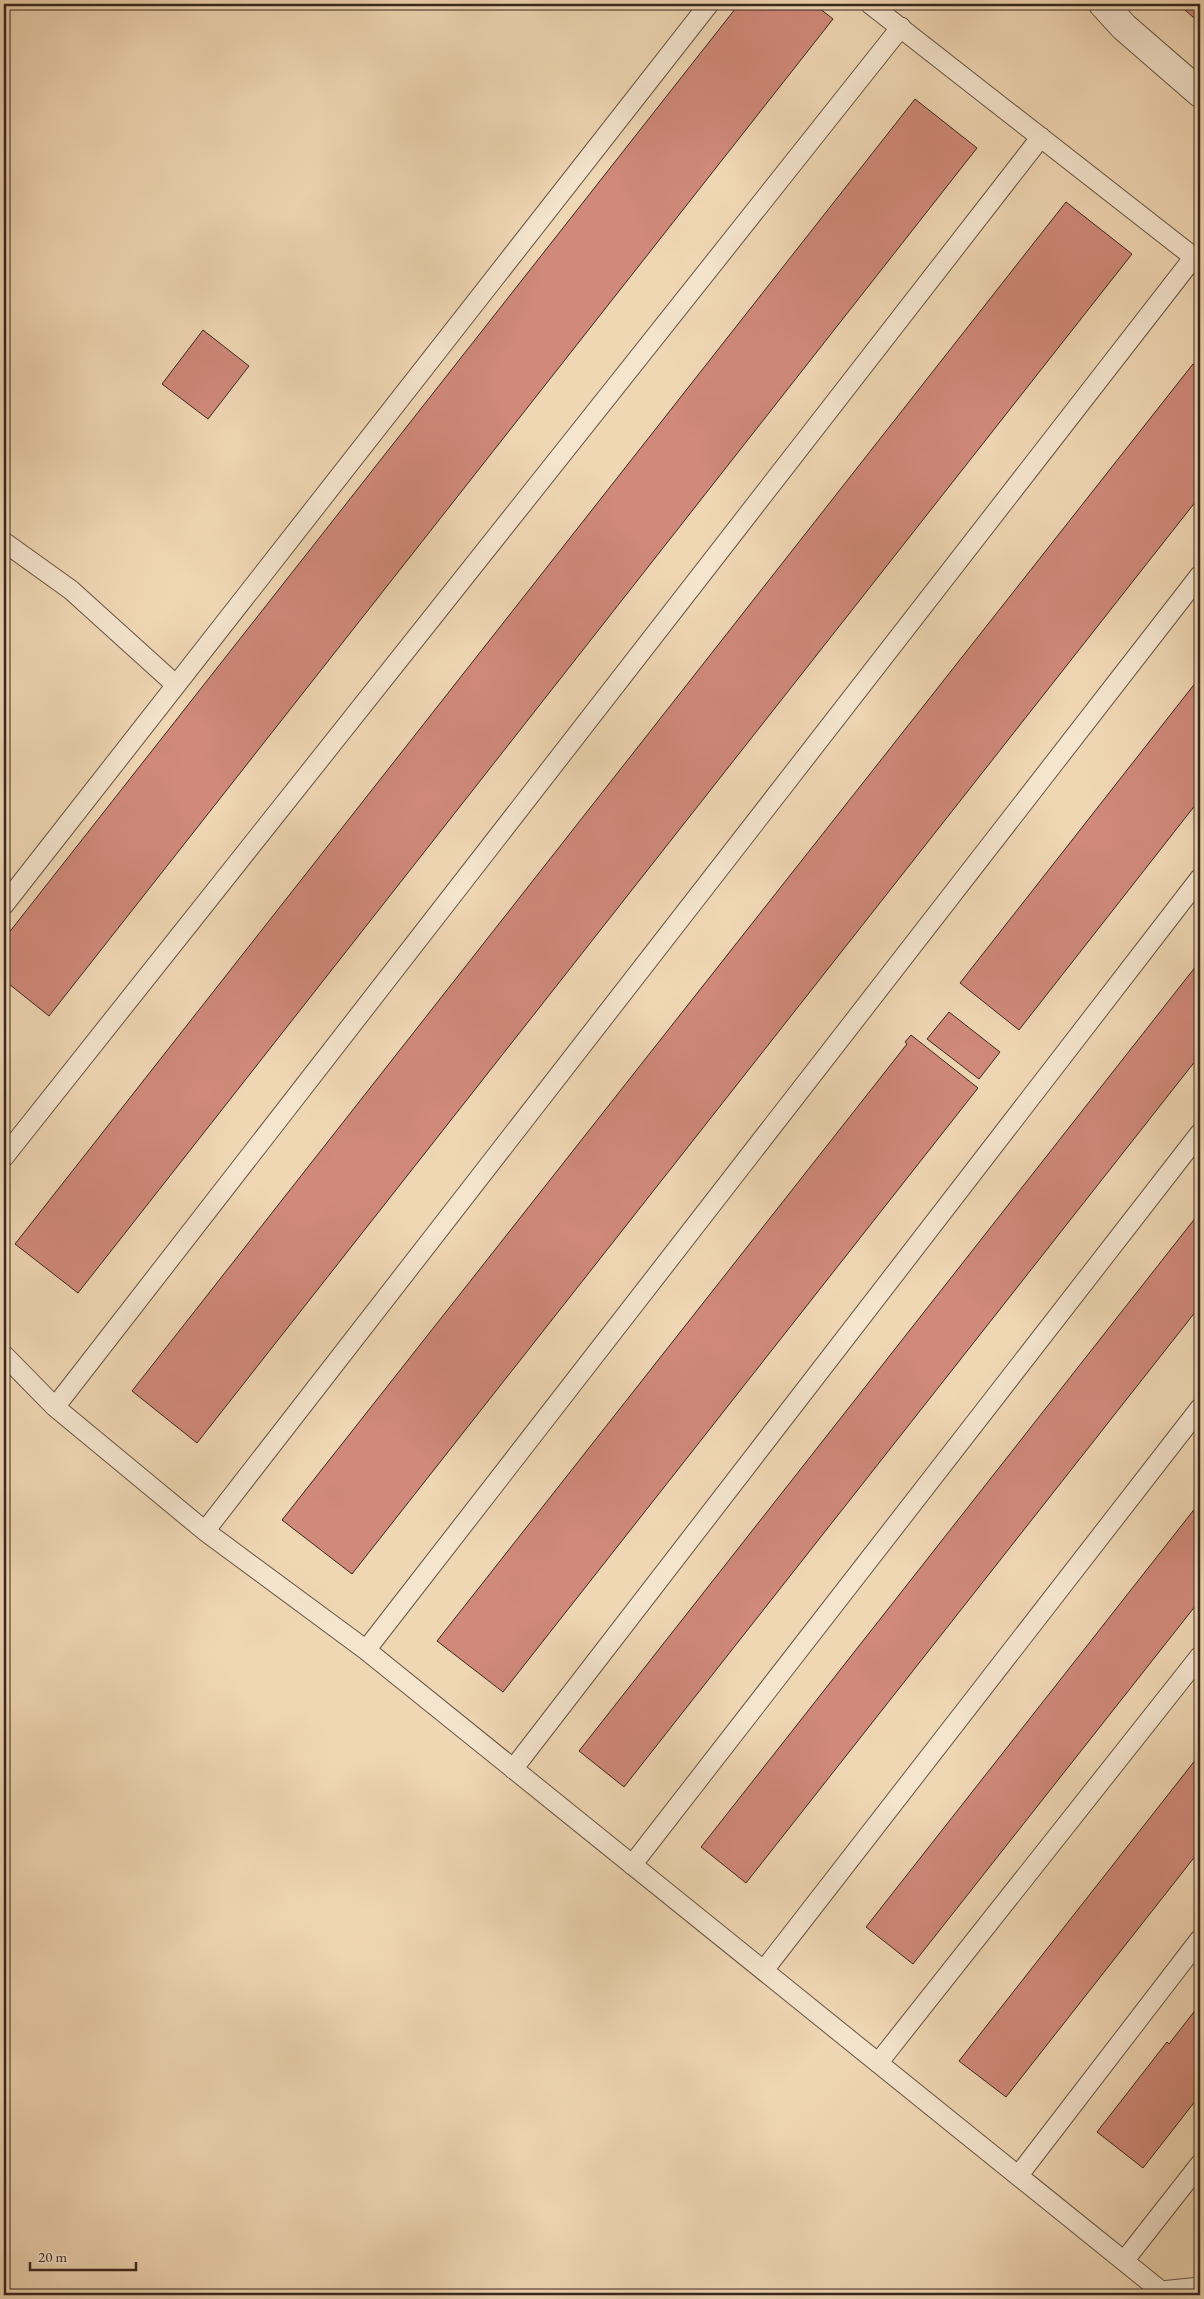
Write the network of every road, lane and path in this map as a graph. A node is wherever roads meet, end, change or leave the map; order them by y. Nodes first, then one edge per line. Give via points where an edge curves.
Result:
1 (709, 4) edge
2 (870, 4) edge
3 (1103, 4) edge
4 (901, 27) junction
5 (1200, 93) edge
6 (1041, 137) junction
7 (1197, 260) edge
8 (4, 542) edge
9 (1200, 575) edge
10 (176, 685) junction
11 (1200, 878) edge
12 (4, 905) edge
13 (1200, 1133) edge
14 (4, 1157) edge
15 (4, 1355) edge
16 (55, 1407) junction
17 (1200, 1408) edge
18 (206, 1531) junction
19 (366, 1650) junction
20 (1200, 1656) edge
21 (513, 1769) junction
22 (632, 1865) junction
23 (1200, 1939) edge
24 (764, 1970) junction
25 (878, 2063) junction
26 (1200, 2164) edge
27 (1018, 2176) junction
28 (1124, 2261) junction
29 (1200, 2287) edge

1 - 10 lane
2 - 4 lane
3 - 5 street via 1124,27
4 - 6 lane
4 - 14 lane
6 - 7 lane
6 - 16 lane
7 - 18 lane
8 - 10 lane via 71,590
9 - 19 lane
10 - 12 lane
11 - 21 lane
13 - 22 lane
15 - 16 lane
16 - 18 lane
17 - 24 lane
18 - 19 lane
19 - 21 lane
20 - 25 lane
21 - 22 lane
22 - 24 lane
23 - 27 lane
24 - 25 lane
25 - 27 lane
26 - 28 lane
27 - 28 lane
28 - 29 lane via 1160,2291

